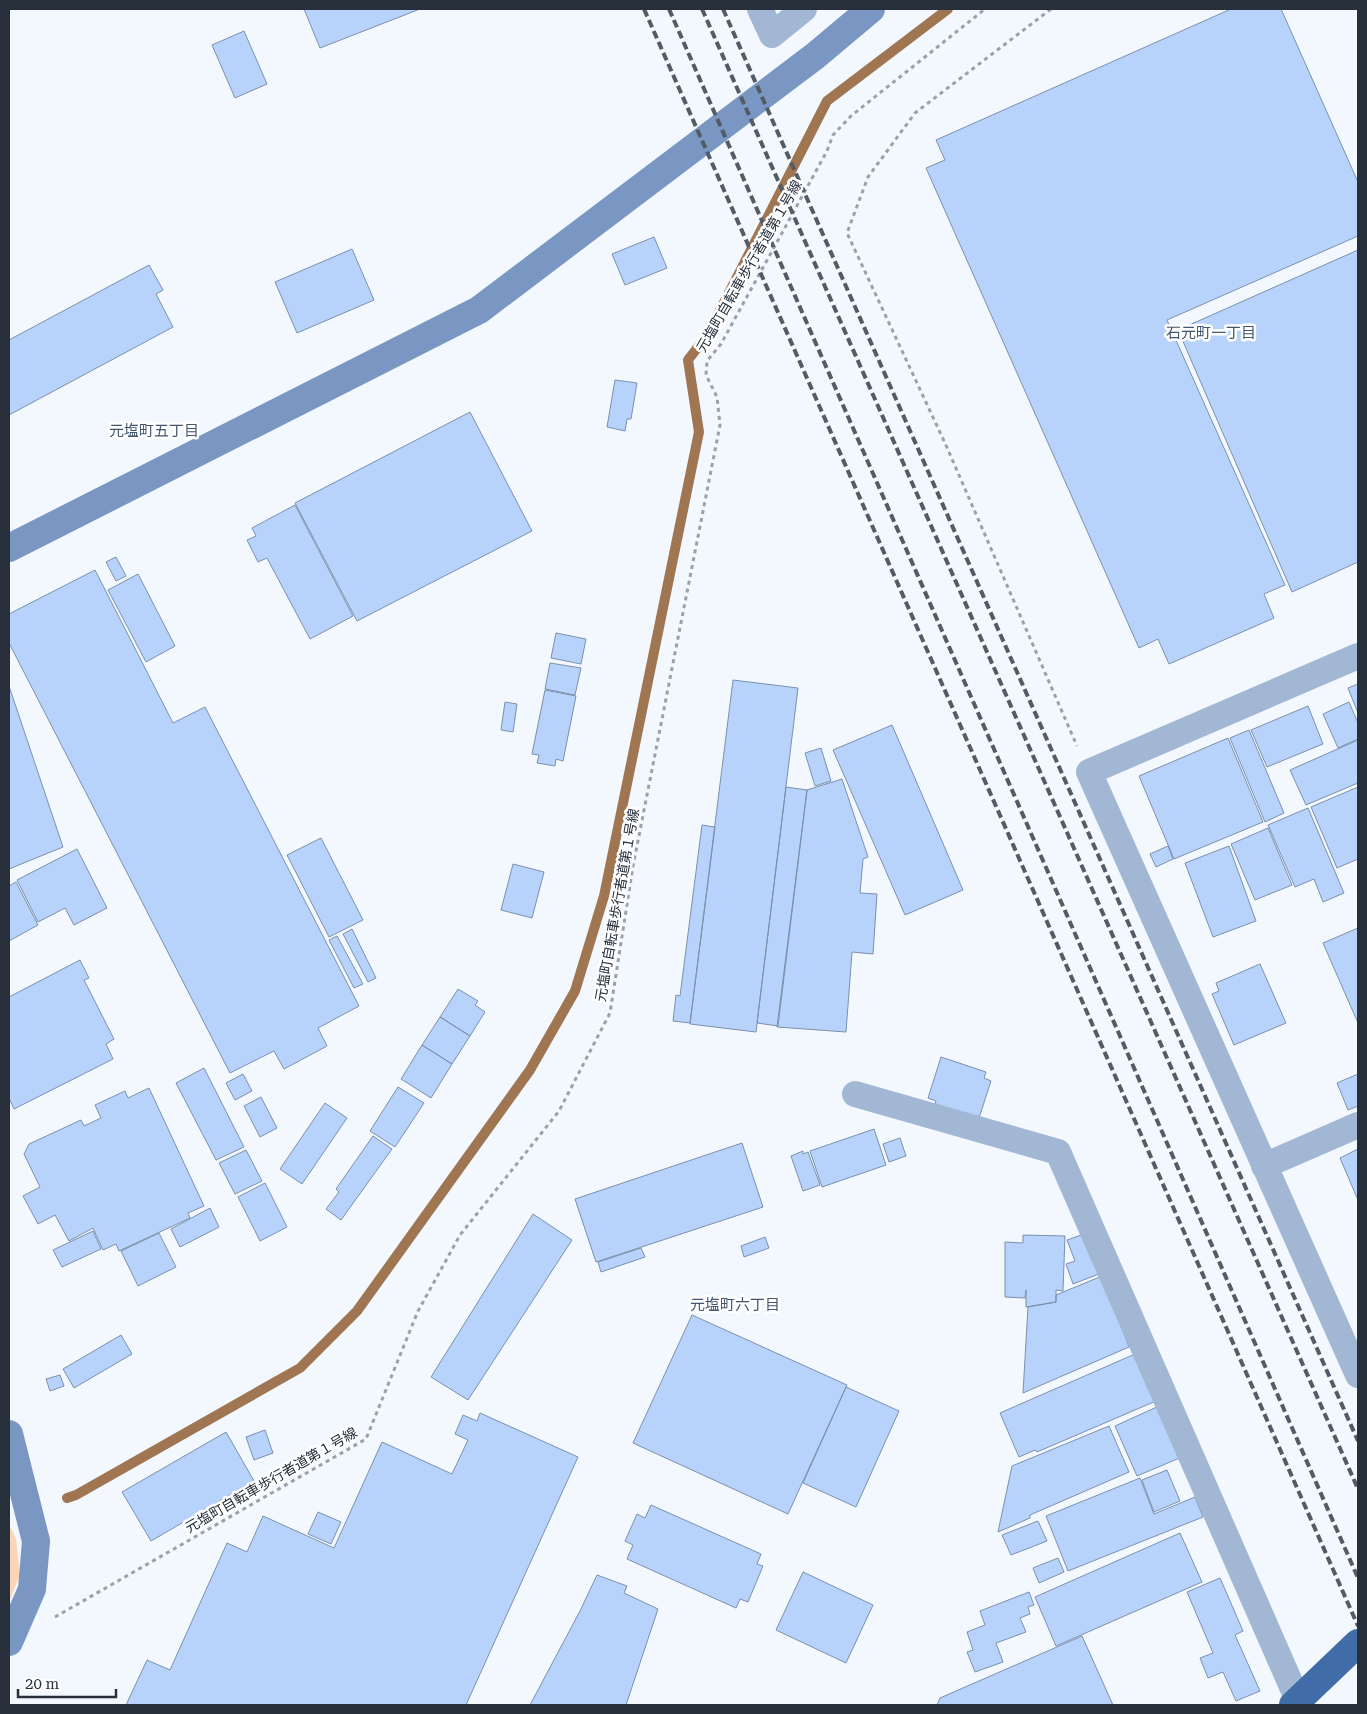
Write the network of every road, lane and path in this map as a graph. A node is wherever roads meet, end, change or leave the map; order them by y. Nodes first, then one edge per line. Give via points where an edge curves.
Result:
1 (760, 9) edge
2 (804, 9) edge
3 (871, 9) edge
4 (985, 9) edge
5 (1051, 9) edge
6 (9, 548) edge
7 (1358, 656) edge
8 (1088, 772) junction
9 (855, 1094) dead end
10 (1358, 1125) edge
11 (1264, 1166) junction
12 (1351, 1340) edge
13 (1358, 1375) edge
14 (9, 1434) edge
15 (15, 1481) edge
16 (51, 1619) dead end
17 (9, 1642) edge
18 (1358, 1643) edge
19 (1293, 1705) edge
20 (1300, 1705) edge

1 - 2 street via 772,36
3 - 6 street via 815,56 478,310
4 - 16 path, 元塩町自転車歩行者道第１号線 via 851,116 834,135 721,344 708,361 706,375 717,397 720,425 633,866 610,1013 559,1111 460,1235 418,1311 366,1438
5 - 8 path via 915,113 868,177 847,233 945,443
7 - 8 street
8 - 11 street
9 - 20 street via 1058,1152
10 - 11 street
11 - 12 street
12 - 13 street
14 - 15 street
15 - 17 street via 36,1541 32,1588
18 - 19 highway, bridge

